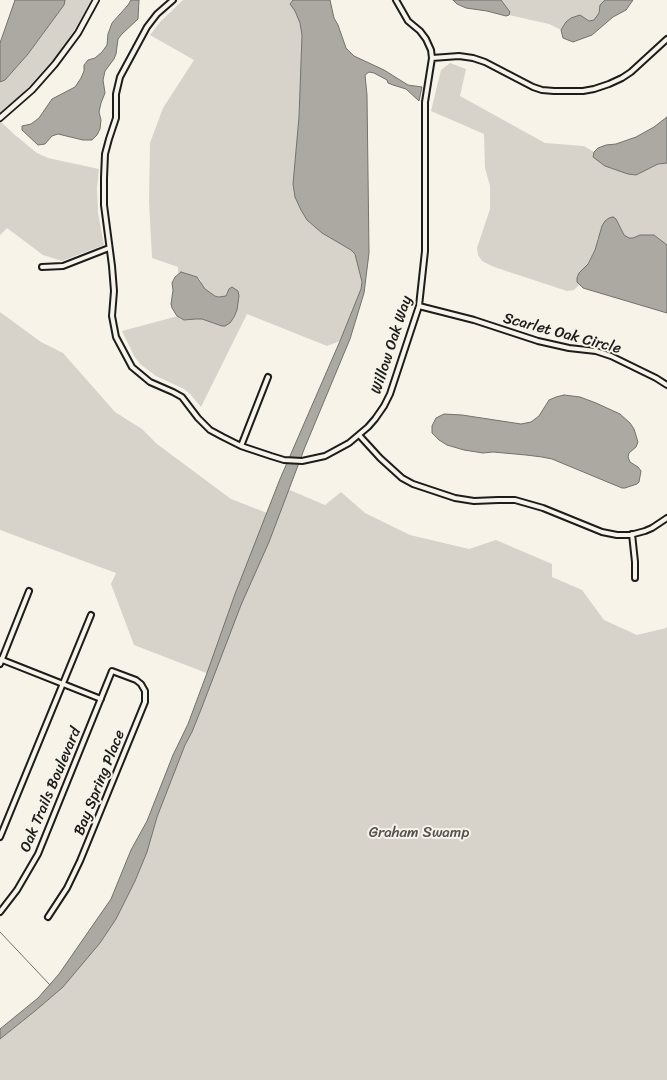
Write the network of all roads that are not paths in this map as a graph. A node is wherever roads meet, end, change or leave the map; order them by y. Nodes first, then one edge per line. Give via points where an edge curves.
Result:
1 (96, 0) edge
2 (172, 0) edge
3 (396, 0) edge
4 (667, 39) edge
5 (432, 58) junction
6 (0, 118) edge
7 (109, 248) junction
8 (42, 267) dead end
9 (419, 306) junction
10 (268, 377) dead end
11 (667, 386) edge
12 (359, 435) junction
13 (241, 446) junction
14 (667, 518) edge
15 (632, 534) junction
16 (635, 578) dead end
17 (29, 592) dead end
18 (90, 615) dead end
19 (1, 661) edge
20 (112, 671) joint
21 (63, 684) junction
22 (101, 699) junction
23 (0, 837) edge
24 (0, 912) edge
25 (48, 916) dead end

1 - 6 street via 78,33 55,64
2 - 7 street, Willow Oak Way via 147,27 118,83 116,118 104,164
3 - 5 street, Willow Oak Way via 408,21 426,39
4 - 5 street via 622,78 583,90 542,90 473,58
5 - 9 street, Willow Oak Way via 425,102 425,250
7 - 8 street via 63,266
7 - 13 street, Willow Oak Way via 114,291 112,316 120,345 132,367 150,382 182,398 210,430
9 - 11 street, Scarlet Oak Circle via 538,341 596,351
9 - 12 street, Willow Oak Way via 390,394 376,419
10 - 13 street
12 - 13 street, Willow Oak Way via 325,456 302,461 284,460
12 - 15 street via 390,469 420,486 474,501 515,500 602,532
14 - 15 street via 652,528
15 - 16 street
17 - 19 street
18 - 21 street
19 - 21 street
20 - 22 street, Oak Trails Boulevard
20 - 25 street, Bay Spring Place via 141,684 145,702 80,861
21 - 22 street
21 - 23 street
22 - 24 street, Oak Trails Boulevard via 38,854

